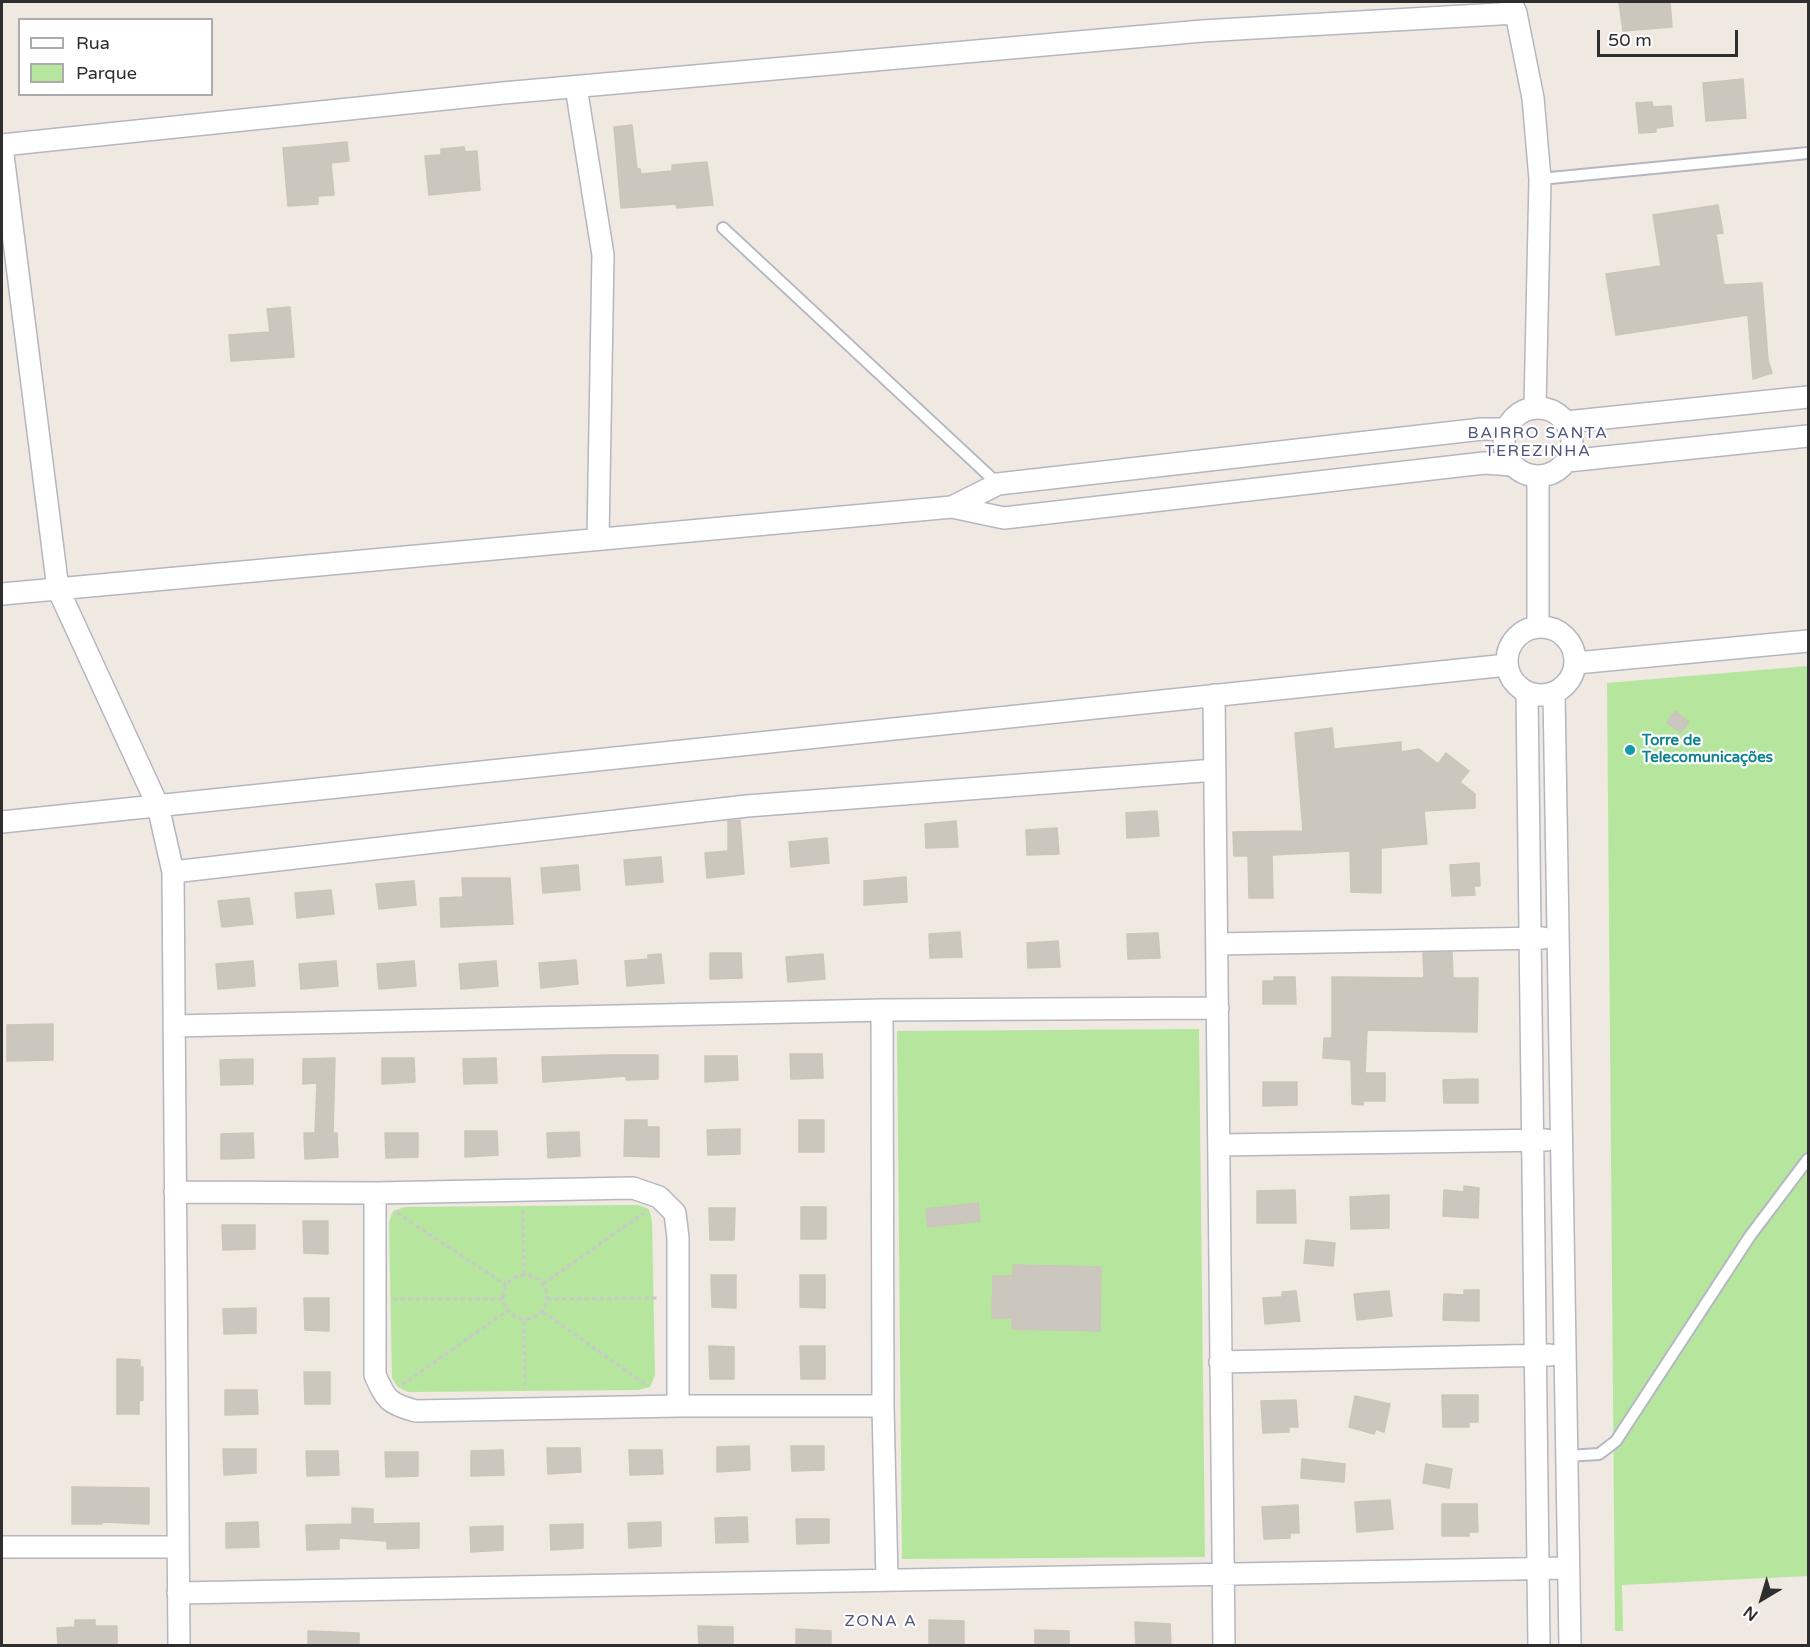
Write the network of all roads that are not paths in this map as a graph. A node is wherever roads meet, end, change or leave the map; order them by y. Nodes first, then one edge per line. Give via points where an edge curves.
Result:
1 (1513, 7) edge
2 (576, 87) junction
3 (2, 146) edge
4 (1809, 153) edge
5 (1540, 179) junction
6 (723, 228) dead end
7 (1809, 397) edge
8 (1535, 408) junction
9 (1566, 422) junction
10 (1506, 429) junction
11 (1809, 436) edge
12 (1567, 461) junction
13 (1513, 465) junction
14 (1538, 477) junction
15 (998, 484) junction
16 (951, 507) junction
17 (1004, 518) junction
18 (598, 539) junction
19 (58, 588) junction
20 (2, 594) edge
21 (1538, 627) junction
22 (1809, 641) edge
23 (1576, 663) junction
24 (1507, 665) junction
25 (1527, 692) junction
26 (1554, 693) junction
27 (1214, 695) junction
28 (1215, 770) junction
29 (158, 806) junction
30 (2, 822) edge
31 (173, 872) junction
32 (1558, 937) junction
33 (1530, 938) junction
34 (1217, 944) junction
35 (1218, 1008) junction
36 (882, 1010) junction
37 (174, 1026) junction
38 (1561, 1140) junction
39 (1533, 1141) junction
40 (1219, 1145) junction
41 (1809, 1159) edge
42 (175, 1192) junction
43 (375, 1193) junction
44 (1565, 1355) junction
45 (1535, 1356) junction
46 (1220, 1362) junction
47 (678, 1406) junction
48 (883, 1406) junction
49 (1566, 1456) junction
50 (2, 1547) edge
51 (178, 1547) junction
52 (1568, 1568) junction
53 (1538, 1569) junction
54 (1224, 1574) junction
55 (887, 1580) junction
56 (178, 1593) junction
57 (179, 1646) edge
58 (1224, 1646) edge
59 (1539, 1646) edge
60 (1570, 1646) edge

1 - 2 street
1 - 5 street via 1533,98
2 - 3 street
2 - 18 street via 603,255
3 - 19 street
4 - 5 lane
5 - 8 street
6 - 15 lane
7 - 9 street
8 - 9 street via 1552,411
8 - 10 street via 1517,414
9 - 12 street via 1573,441
10 - 13 street via 1504,449
10 - 15 street
11 - 12 street
12 - 14 street via 1560,469
13 - 14 street via 1520,472
13 - 17 street via 1472,465
14 - 21 street
15 - 16 street
15 - 17 street
16 - 17 street
16 - 18 street
18 - 19 street
19 - 20 street
19 - 29 street
21 - 23 street via 1565,636
21 - 24 street via 1527,629 1511,644
22 - 23 street
23 - 26 street via 1569,681
24 - 25 street via 1514,681
24 - 27 street
25 - 26 street
25 - 33 street
26 - 32 street
27 - 28 street
27 - 29 street
28 - 31 street via 747,806
28 - 34 street
29 - 30 street
29 - 31 street
31 - 37 street
32 - 33 street
32 - 38 street
33 - 34 street
33 - 39 street
34 - 35 street
35 - 36 street
35 - 40 street
36 - 37 street
36 - 48 street
37 - 42 street
38 - 39 street
38 - 44 street
39 - 40 street
39 - 45 street
40 - 46 street
41 - 49 lane via 1750,1236 1616,1441 1599,1454
42 - 43 street
42 - 51 street
43 - 47 street via 633,1188 659,1197 675,1213 678,1238
43 - 47 street via 375,1375 384,1395 397,1406 416,1411
44 - 45 street
44 - 49 street
45 - 46 street
45 - 53 street
46 - 54 street
47 - 48 street
48 - 55 street
49 - 52 street
50 - 51 street
51 - 56 street
52 - 53 street
52 - 60 street
53 - 54 street
53 - 59 street
54 - 55 street
54 - 58 street
55 - 56 street
56 - 57 street

